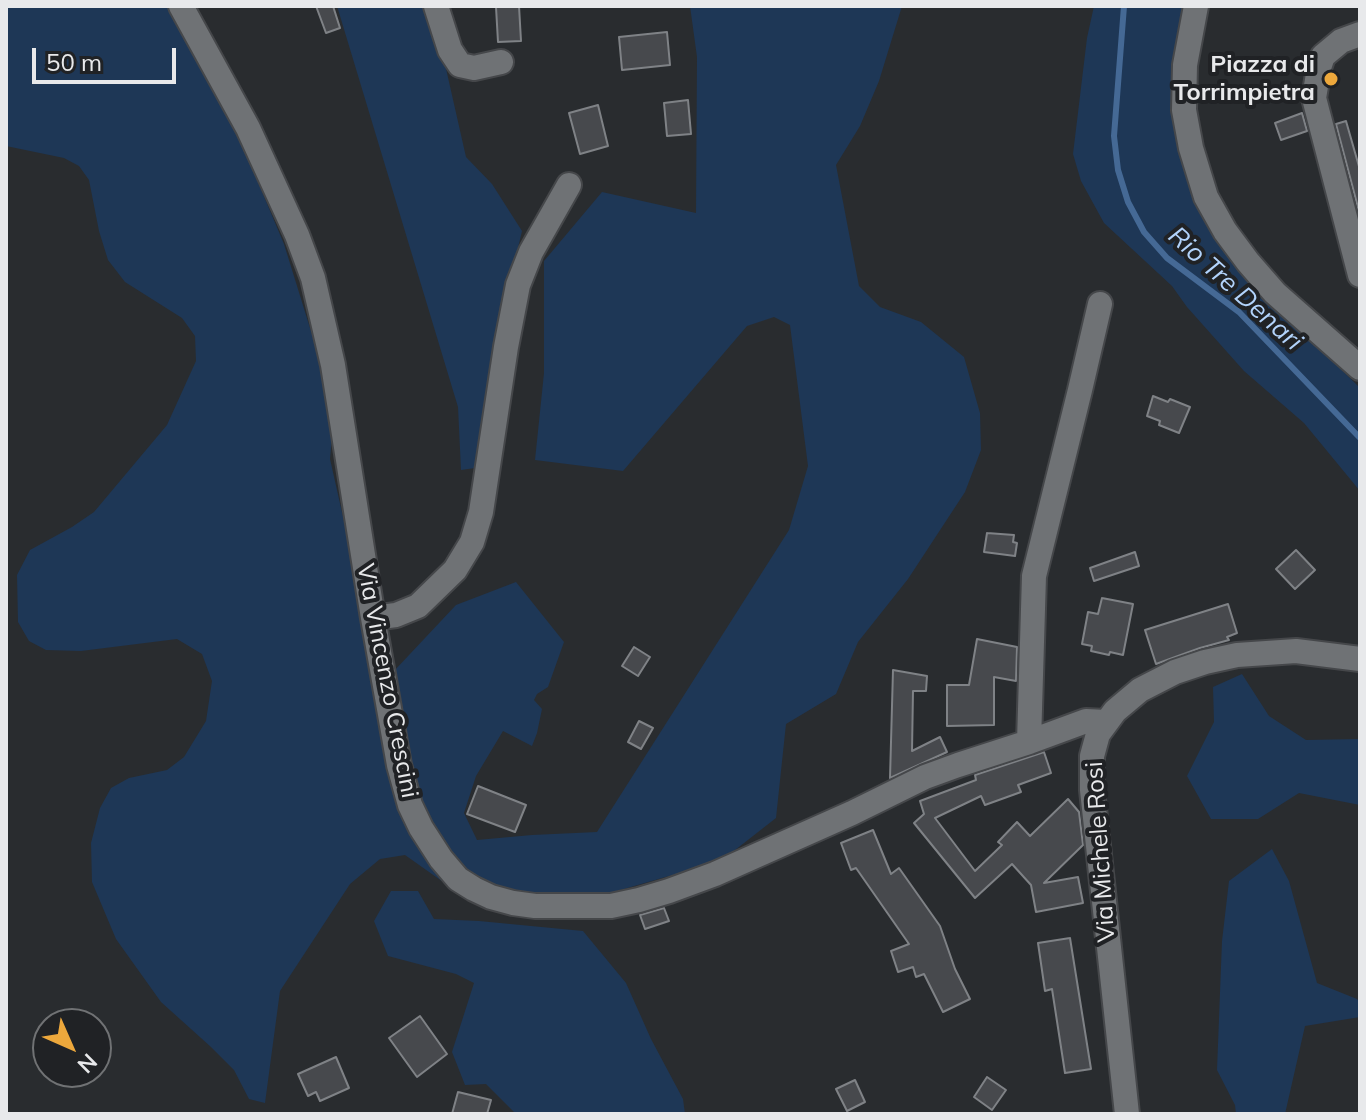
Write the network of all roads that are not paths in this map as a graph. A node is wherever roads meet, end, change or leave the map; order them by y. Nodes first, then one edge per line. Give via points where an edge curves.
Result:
1 (181, 6) edge
2 (436, 6) edge
3 (1196, 6) edge
4 (1351, 38) edge
5 (501, 62) dead end
6 (569, 185) dead end
7 (1360, 275) edge
8 (1100, 304) dead end
9 (1360, 368) edge
10 (373, 618) junction
11 (1360, 659) edge
12 (1106, 722) junction
13 (1029, 742) junction
14 (1127, 1114) edge

1 - 10 street, Via Vincenzo Crescini via 248,128 313,278 333,365
2 - 5 street via 460,65 474,68
3 - 9 street via 1185,65 1184,110 1212,209 1275,293
4 - 7 street via 1323,56 1314,98
6 - 10 street via 518,285 472,542 455,570 418,606
8 - 13 street via 1034,576
10 - 13 street, Via Vincenzo Crescini via 399,765 421,828 458,879 513,903 611,906 669,891 925,777
11 - 12 street, Via Michele Rosi via 1296,651 1205,662 1148,685
12 - 13 street, Via Vincenzo Crescini via 1086,721
12 - 14 street, Via Michele Rosi via 1094,748 1092,790

